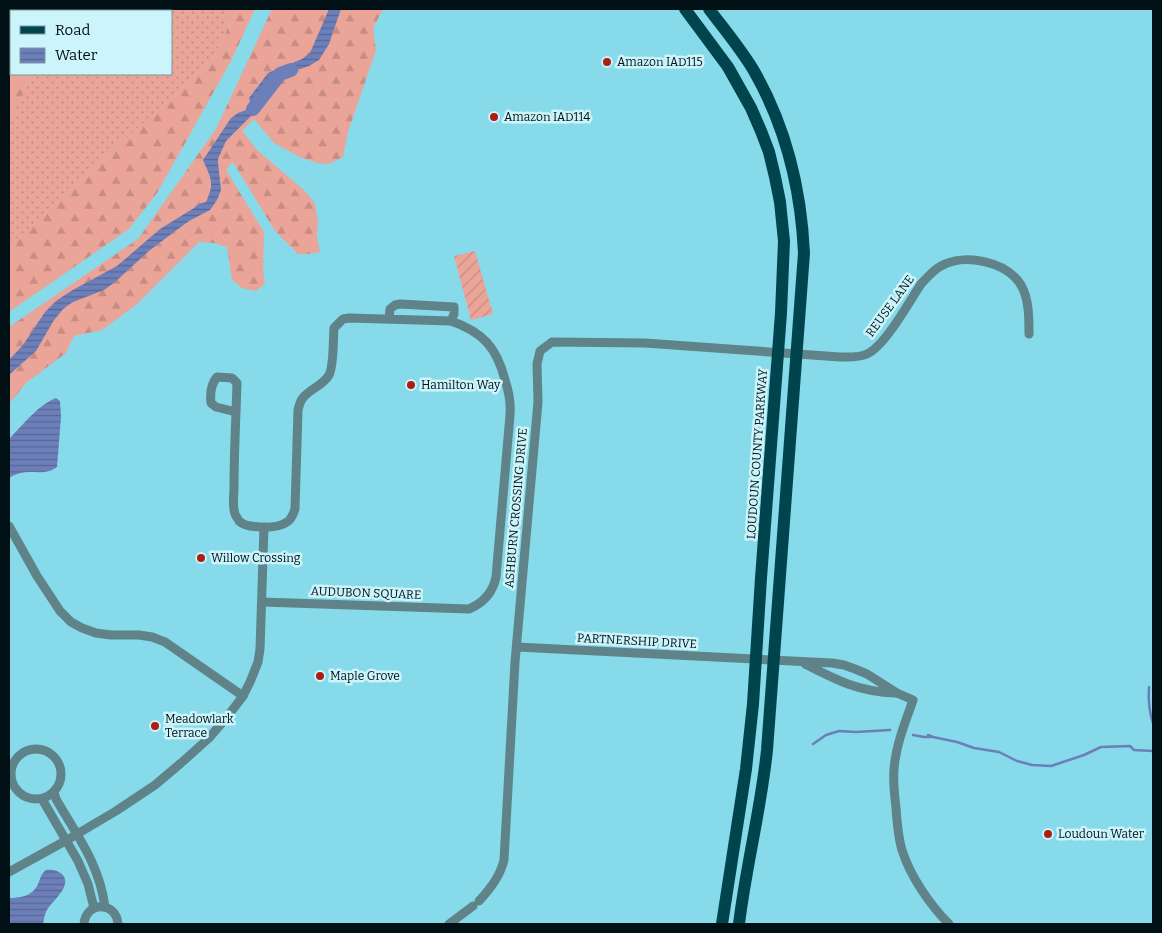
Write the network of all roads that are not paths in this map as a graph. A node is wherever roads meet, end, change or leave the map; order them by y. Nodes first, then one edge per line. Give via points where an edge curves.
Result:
1 (685, 9) edge
2 (709, 9) edge
3 (389, 318) junction
4 (451, 321) junction
5 (1029, 334) dead end
6 (779, 352) junction
7 (797, 354) junction
8 (236, 412) dead end
9 (9, 526) edge
10 (264, 527) junction
11 (262, 602) junction
12 (517, 648) junction
13 (756, 659) junction
14 (774, 660) junction
15 (802, 663) junction
16 (897, 693) junction
17 (243, 696) junction
18 (54, 792) junction
19 (42, 799) junction
20 (77, 834) junction
21 (67, 840) junction
22 (9, 872) edge
23 (479, 900) dead end
24 (105, 907) junction
25 (94, 908) junction
26 (84, 924) edge
27 (118, 924) edge
28 (449, 924) edge
29 (458, 924) edge
30 (722, 924) edge
31 (739, 924) edge
32 (949, 924) edge

1 - 6 main road, LOUDOUN COUNTY PARKWAY via 740,87 771,160 784,241
2 - 7 main road via 746,58 769,101 794,177 804,253
3 - 4 street
3 - 4 street via 390,310 400,304 454,307
3 - 10 street via 349,318 334,328 332,368 322,383 301,400 298,410 295,509 287,522
4 - 11 street, AUDUBON SQUARE via 473,330 493,350 502,366 509,392 497,567 492,590 477,606 469,609
5 - 7 street, REUSE LANE via 1026,296 1015,278 997,265 954,261 939,266 928,276 882,343 871,352 848,358
6 - 7 street, REUSE LANE
6 - 12 street, ASHBURN CROSSING DRIVE via 645,343 552,342 540,351
6 - 13 main road, LOUDOUN COUNTY PARKWAY
7 - 14 main road
8 - 10 street via 235,515 240,522
9 - 17 street via 60,611 71,622 96,633 139,636 165,642
10 - 11 street
11 - 17 street via 258,662
12 - 13 street, PARTNERSHIP DRIVE
12 - 23 street, ASHBURN CROSSING DRIVE via 504,860 492,887
13 - 14 street, PARTNERSHIP DRIVE
13 - 30 main road, LOUDOUN COUNTY PARKWAY via 746,769
14 - 15 street, PARTNERSHIP DRIVE
14 - 31 main road via 764,778
15 - 16 street via 851,686
15 - 16 street, PARTNERSHIP DRIVE via 844,665 867,674
16 - 32 street via 913,700 894,769 893,786 902,850 936,911
17 - 20 street via 209,738 155,785
18 - 19 street
18 - 19 street via 61,779 55,758 35,749 20,754 10,774 15,789 27,798
18 - 20 street
19 - 21 street
20 - 21 street
20 - 24 street via 99,878
21 - 22 street
21 - 25 street via 86,880
24 - 25 street
24 - 27 street via 117,916
25 - 26 street via 86,916
28 - 29 street via 473,906

